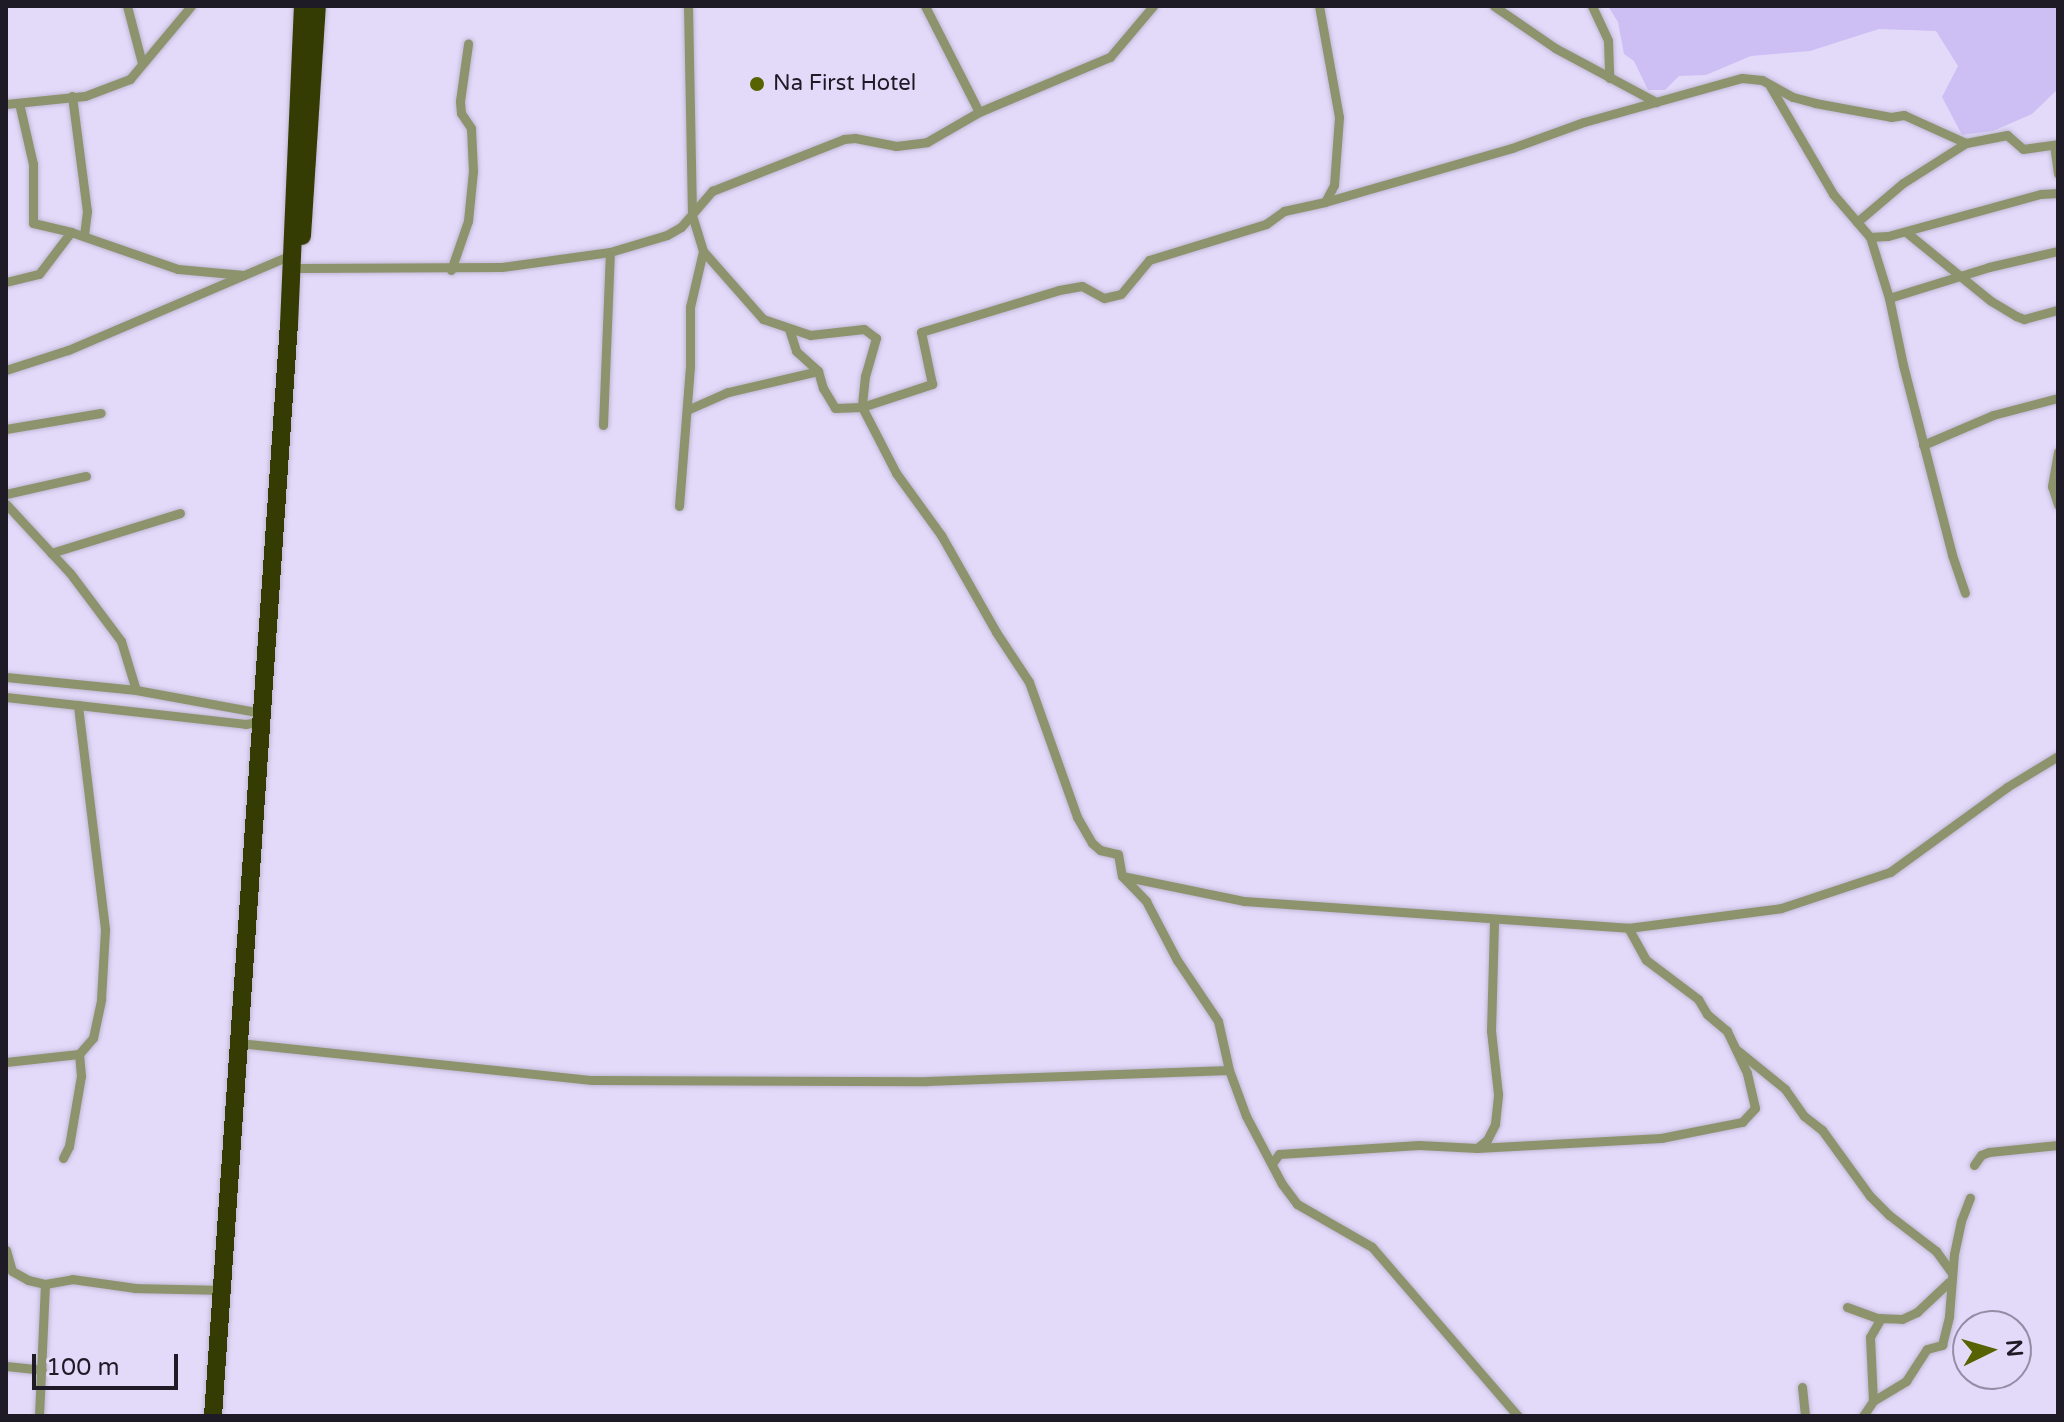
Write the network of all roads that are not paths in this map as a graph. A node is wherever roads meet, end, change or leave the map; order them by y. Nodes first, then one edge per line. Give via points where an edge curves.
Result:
1 (127, 6) edge
2 (191, 6) edge
3 (303, 6) edge
4 (317, 6) edge
5 (688, 6) edge
6 (925, 6) edge
7 (1153, 6) edge
8 (1319, 6) edge
9 (1494, 6) edge
10 (1592, 6) edge
11 (468, 44) dead end
12 (142, 63) junction
13 (1609, 78) junction
14 (1770, 86) junction
15 (72, 96) junction
16 (1656, 102) junction
17 (19, 103) junction
18 (6, 104) edge
19 (979, 112) junction
20 (1966, 143) junction
21 (2056, 145) edge
22 (2058, 174) edge
23 (2058, 193) edge
24 (1325, 202) junction
25 (692, 215) junction
26 (1857, 222) junction
27 (71, 232) junction
28 (1906, 232) junction
29 (84, 236) junction
30 (1870, 237) junction
31 (703, 251) junction
32 (2058, 251) edge
33 (610, 252) junction
34 (296, 262) junction
35 (451, 270) junction
36 (244, 275) junction
37 (1964, 276) junction
38 (6, 282) edge
39 (1889, 298) junction
40 (2058, 310) edge
41 (789, 329) junction
42 (6, 370) edge
43 (818, 371) junction
44 (2058, 398) edge
45 (862, 407) junction
46 (687, 410) junction
47 (101, 413) dead end
48 (603, 425) dead end
49 (6, 429) edge
50 (1923, 445) junction
51 (2058, 452) edge
52 (86, 476) dead end
53 (6, 494) edge
54 (6, 504) edge
55 (2058, 505) edge
56 (679, 506) dead end
57 (180, 513) dead end
58 (51, 553) junction
59 (1965, 593) dead end
60 (6, 677) edge
61 (136, 690) junction
62 (6, 697) edge
63 (78, 705) junction
64 (261, 718) junction
65 (2058, 756) edge
66 (1122, 876) junction
67 (1494, 921) junction
68 (1628, 928) junction
69 (239, 1043) junction
70 (1736, 1049) junction
71 (79, 1054) junction
72 (6, 1062) edge
73 (1229, 1070) junction
74 (2058, 1145) edge
75 (1477, 1148) junction
76 (63, 1158) dead end
77 (1273, 1162) junction
78 (1974, 1165) dead end
79 (1970, 1198) dead end
80 (6, 1250) edge
81 (1950, 1277) junction
82 (45, 1284) junction
83 (221, 1290) junction
84 (1847, 1307) dead end
85 (1881, 1318) junction
86 (6, 1366) edge
87 (42, 1370) junction
88 (1802, 1387) dead end
89 (1873, 1401) junction
90 (39, 1416) edge
91 (213, 1416) edge
92 (1518, 1416) edge
93 (1805, 1416) edge
94 (1863, 1416) edge

1 - 12 street
2 - 12 street
3 - 34 highway
4 - 34 highway
5 - 25 street
6 - 19 street
7 - 19 street via 1110,57
8 - 24 street via 1339,117 1334,185
9 - 13 street
10 - 13 street via 1608,41
11 - 35 street via 460,101 471,128 473,171 468,221
12 - 15 street via 119,85
13 - 16 street
14 - 16 street via 1742,78
14 - 20 street via 1815,103 1904,115
14 - 26 street via 1833,194
15 - 17 street
15 - 29 street via 87,211
16 - 24 street
17 - 18 street
17 - 27 street via 33,164 33,223
19 - 25 street via 927,142 896,146 855,138 834,143 712,191
20 - 21 street via 2007,135 2023,149
20 - 26 street via 1903,183
21 - 22 street
23 - 28 street
24 - 45 street via 1284,211 1266,224 1149,260 1121,294 1104,298 1082,286 1059,290 921,332 932,384
25 - 31 street
25 - 33 street via 673,233
26 - 30 street
27 - 29 street
27 - 38 street via 39,274
28 - 30 street
28 - 37 street
29 - 36 street via 178,269
30 - 39 street
31 - 41 street via 763,319
31 - 46 street via 690,307
32 - 37 street
33 - 35 street
33 - 48 street
34 - 35 street
34 - 36 street
34 - 64 highway
36 - 42 street via 68,350
37 - 39 street
37 - 40 street via 1991,301 2024,319
39 - 50 street
41 - 43 street via 796,351
41 - 45 street via 810,335 864,329 876,338
43 - 45 street via 835,408
43 - 46 street via 728,392
44 - 50 street via 1993,415
45 - 66 street via 896,473 941,535 1029,682 1077,817 1092,843 1118,854
46 - 56 street
47 - 49 street
50 - 59 street
51 - 55 street via 2052,486
52 - 53 street
54 - 58 street
57 - 58 street
58 - 61 street via 121,641
60 - 61 street
61 - 64 street
62 - 63 street
63 - 64 street via 245,724
63 - 71 street via 105,929 93,1038
64 - 69 highway
65 - 68 street via 1890,872 1781,908
66 - 67 street via 1244,901
66 - 73 street via 1146,901 1218,1021
67 - 68 street
67 - 75 street via 1491,1031 1498,1094 1495,1124
68 - 70 street via 1646,960 1698,999
69 - 73 street via 592,1080 927,1081
69 - 83 highway
70 - 75 street via 1755,1108 1742,1122 1647,1140
70 - 81 street via 1785,1089 1870,1196 1936,1251
71 - 72 street
71 - 76 street via 81,1076
73 - 77 street via 1246,1116
74 - 78 street via 1989,1152
75 - 77 street via 1419,1145 1309,1151 1279,1154
77 - 92 street via 1297,1204 1372,1247
79 - 81 street
80 - 82 street via 12,1271
81 - 85 street via 1917,1312 1902,1319
81 - 89 street via 1942,1345 1927,1349 1906,1381
82 - 83 street via 72,1279 135,1288
82 - 87 street
83 - 91 highway
84 - 85 street
85 - 89 street via 1870,1337
86 - 87 street
87 - 90 street
88 - 93 street
89 - 94 street

